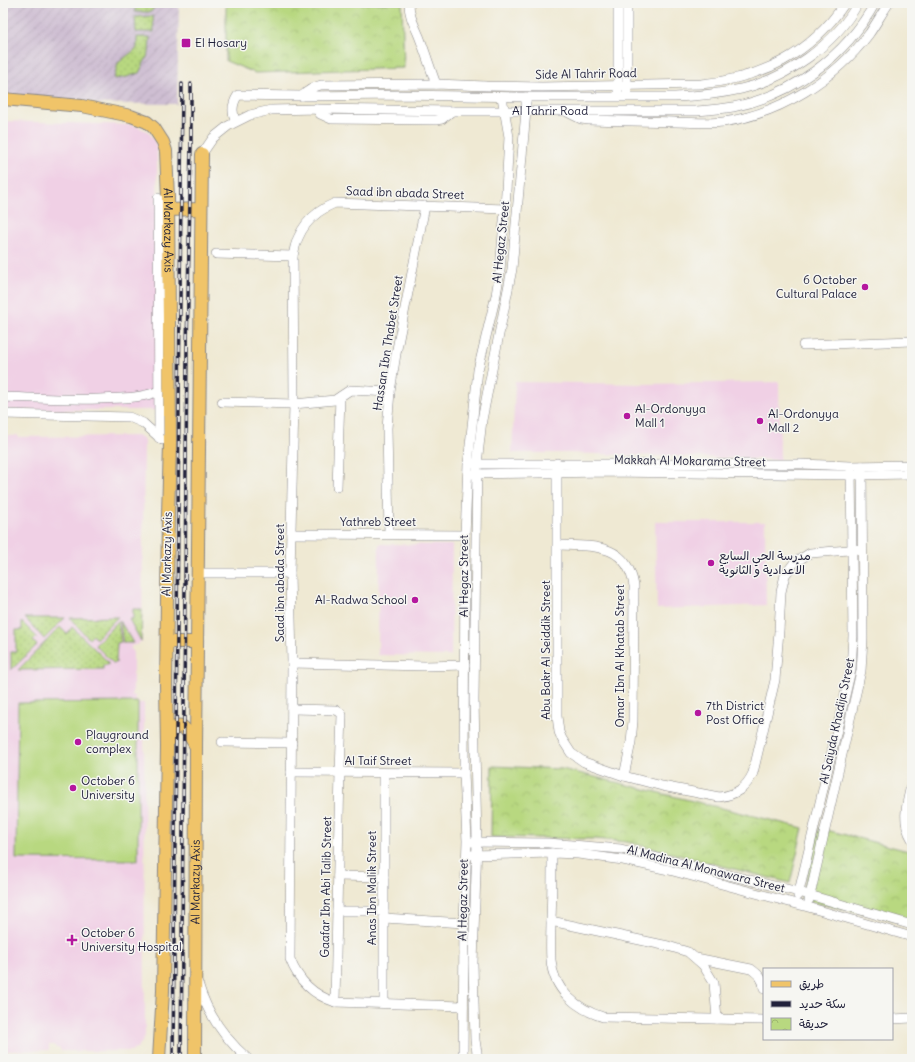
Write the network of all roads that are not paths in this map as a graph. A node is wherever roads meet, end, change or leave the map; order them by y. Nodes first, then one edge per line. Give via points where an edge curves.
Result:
1 (409, 3) edge
2 (618, 3) edge
3 (627, 3) edge
4 (846, 3) edge
5 (858, 3) edge
6 (875, 3) edge
7 (889, 3) edge
8 (436, 84) junction
9 (622, 85) junction
10 (302, 96) junction
11 (502, 97) junction
12 (526, 97) junction
13 (622, 97) junction
14 (3, 99) edge
15 (622, 110) junction
16 (505, 111) junction
17 (526, 111) junction
18 (564, 111) junction
19 (236, 121) junction
20 (202, 154) joint
21 (158, 198) dead end
22 (425, 206) junction
23 (200, 209) junction
24 (505, 209) junction
25 (168, 210) junction
26 (216, 254) dead end
27 (294, 256) junction
28 (912, 341) edge
29 (803, 345) dead end
30 (159, 391) junction
31 (390, 392) junction
32 (3, 397) edge
33 (340, 397) junction
34 (222, 402) dead end
35 (294, 404) junction
36 (3, 414) edge
37 (165, 441) junction
38 (472, 464) junction
39 (912, 465) edge
40 (851, 466) junction
41 (557, 468) junction
42 (862, 470) junction
43 (467, 474) junction
44 (477, 474) junction
45 (912, 474) edge
46 (851, 476) junction
47 (337, 487) dead end
48 (291, 534) junction
49 (389, 534) junction
50 (465, 535) junction
51 (558, 545) junction
52 (852, 550) junction
53 (862, 550) junction
54 (197, 572) junction
55 (290, 573) junction
56 (167, 642) junction
57 (197, 642) junction
58 (292, 663) junction
59 (465, 665) junction
60 (292, 709) junction
61 (222, 742) dead end
62 (292, 742) junction
63 (196, 746) junction
64 (167, 747) junction
65 (291, 772) junction
66 (340, 772) junction
67 (384, 773) junction
68 (464, 773) junction
69 (624, 776) junction
70 (912, 781) edge
71 (912, 839) edge
72 (466, 841) junction
73 (477, 842) junction
74 (552, 853) junction
75 (466, 855) junction
76 (476, 855) junction
77 (338, 876) junction
78 (384, 878) junction
79 (799, 892) junction
80 (810, 895) junction
81 (796, 904) junction
82 (808, 907) junction
83 (337, 911) junction
84 (384, 914) junction
85 (551, 921) junction
86 (464, 923) junction
87 (912, 925) edge
88 (912, 937) edge
89 (696, 958) junction
90 (195, 974) junction
91 (763, 985) edge
92 (335, 1002) junction
93 (384, 1003) junction
94 (463, 1006) junction
95 (912, 1018) edge
96 (718, 1019) junction
97 (893, 1019) edge
98 (763, 1020) edge
99 (158, 1056) edge
100 (197, 1057) edge
101 (248, 1059) edge
102 (463, 1059) edge
103 (478, 1059) edge

1 - 8 street via 412,23
2 - 9 street
3 - 9 street
4 - 9 street, Side Al Tahrir Road via 824,30 806,46 788,59 746,77 701,84
5 - 13 street, Al Tahrir Road via 838,31 820,49 766,81 742,89 695,96
6 - 15 street, Al Tahrir Road via 865,21 842,48 814,72 778,92 732,107 697,111
7 - 18 street via 869,34 854,51 819,82 779,105 740,119 722,122 589,120
8 - 9 street, Side Al Tahrir Road
8 - 10 street, Side Al Tahrir Road via 321,85
9 - 13 street
10 - 11 street, Al Tahrir Road via 398,94
10 - 19 street, Al Tahrir Road via 238,95 233,110
11 - 12 street, Al Tahrir Road
11 - 16 street, Al Hegaz Street
12 - 13 street, Al Tahrir Road
12 - 17 street, Al Hegaz Street
13 - 15 street
14 - 25 main road, Al Markazy Axis via 82,106 140,118 154,128 166,150
15 - 18 street, Al Tahrir Road
16 - 17 street, Al Tahrir Road
16 - 19 street, Al Tahrir Road via 452,111 442,119 436,120 338,120 325,118 317,109 264,111
16 - 24 street, Al Hegaz Street via 509,137
17 - 18 street, Al Tahrir Road
17 - 38 street, Al Hegaz Street via 512,269
19 - 20 street via 214,138
20 - 23 main road, Al Markazy Axis
21 - 30 street
22 - 24 street, Saad ibn abada Street
22 - 27 street, Saad ibn abada Street via 335,203 309,219 298,236
22 - 31 street, Hassan Ibn Thabet Street
23 - 25 main road
23 - 54 main road, Al Markazy Axis
24 - 38 street, Al Hegaz Street via 496,295 478,370
25 - 37 main road, Al Markazy Axis
26 - 27 street
27 - 35 street, Saad ibn abada Street
28 - 29 street
30 - 32 street via 130,398 69,400
30 - 37 street
31 - 33 street via 350,390
31 - 49 street, Hassan Ibn Thabet Street via 387,428
33 - 35 street via 329,401
33 - 47 street
34 - 35 street
35 - 48 street, Saad ibn abada Street
36 - 37 street via 129,417 144,423
37 - 56 main road, Al Markazy Axis via 168,514
38 - 41 street, Makkah Al Mokarama Street
38 - 43 street, Al Hegaz Street
38 - 44 street, Al Hegaz Street
39 - 42 street, Makkah Al Mokarama Street
40 - 41 street, Makkah Al Mokarama Street via 801,464
40 - 42 street, Makkah Al Mokarama Street
40 - 46 street, Al Saiyda Khadija Street
41 - 44 street, Makkah Al Mokarama Street
41 - 46 street, Makkah Al Mokarama Street via 609,472
41 - 51 street, Abu Bakr Al Seiddik Street
42 - 45 street, Makkah Al Mokarama Street
42 - 46 street, Makkah Al Mokarama Street
42 - 53 street, Al Saiyda Khadija Street
43 - 44 street, Makkah Al Mokarama Street
43 - 50 street, Al Hegaz Street
44 - 73 street, Al Hegaz Street via 474,700
46 - 52 street, Al Saiyda Khadija Street
48 - 49 street, Yathreb Street
48 - 55 street, Saad ibn abada Street
49 - 50 street, Yathreb Street
50 - 59 street, Al Hegaz Street
51 - 69 street, Abu Bakr Al Seiddik Street via 559,732 566,746 577,758
51 - 69 street, Omar Ibn Al Khatab Street via 606,548 626,564 632,575 633,721
52 - 53 street, Abu Bakr Al Seiddik Street
52 - 69 street, Abu Bakr Al Seiddik Street via 810,553 794,563 785,575 781,592 775,680 753,773 744,788 719,797
52 - 79 street, Al Saiyda Khadija Street via 851,670
53 - 80 street, Al Saiyda Khadija Street via 863,649 860,678
54 - 55 street
54 - 57 main road, Al Markazy Axis
55 - 58 street, Saad ibn abada Street
56 - 57 main road
56 - 64 main road, Al Markazy Axis
57 - 63 main road, Al Markazy Axis
58 - 59 street
58 - 60 street, Saad ibn abada Street
59 - 68 street, Al Hegaz Street
60 - 62 street, Saad ibn abada Street
60 - 66 street, Gaafar Ibn Abi Talib Street via 336,710 341,713
61 - 62 street
62 - 65 street, Saad ibn abada Street
63 - 64 main road via 186,729 178,726 173,730
63 - 90 main road, Al Markazy Axis
64 - 99 main road, Al Markazy Axis via 163,983
65 - 66 street, Al Taif Street
65 - 92 street, Saad ibn abada Street via 290,958 297,974 311,989
66 - 67 street, Al Taif Street
66 - 77 street, Gaafar Ibn Abi Talib Street
67 - 68 street, Al Taif Street
67 - 78 street, Anas Ibn Malik Street
68 - 72 street, Al Hegaz Street
70 - 71 street via 905,818
72 - 73 street, Al Madina Al Monawara Street
72 - 75 street, Al Hegaz Street
73 - 76 street, Al Hegaz Street
73 - 79 street, Al Madina Al Monawara Street via 621,848
74 - 76 street, Al Madina Al Monawara Street
74 - 81 street, Al Madina Al Monawara Street via 578,854 646,864
74 - 85 street
75 - 76 street, Al Madina Al Monawara Street
75 - 86 street, Al Hegaz Street
76 - 103 street, Al Hegaz Street via 473,963 475,1040
77 - 78 street
77 - 83 street, Gaafar Ibn Abi Talib Street
78 - 84 street, Anas Ibn Malik Street
79 - 80 street, Al Madina Al Monawara Street
79 - 81 street, Al Saiyda Khadija Street
80 - 82 street, Al Saiyda Khadija Street
80 - 87 street, Al Madina Al Monawara Street
81 - 82 street, Al Madina Al Monawara Street
82 - 88 street, Al Madina Al Monawara Street
83 - 84 street
83 - 92 street, Gaafar Ibn Abi Talib Street
84 - 86 street
84 - 93 street, Anas Ibn Malik Street
85 - 89 street via 668,946 688,952
85 - 96 street via 551,960 556,980 575,1004 584,1010 603,1017
86 - 94 street, Al Hegaz Street
89 - 91 street via 751,969 761,978
89 - 96 street via 714,983
90 - 100 main road, Al Markazy Axis
90 - 101 street via 202,998 212,1017 228,1039
92 - 93 street, Saad ibn abada Street
93 - 94 street, Saad ibn abada Street
94 - 102 street, Al Hegaz Street
95 - 97 street
96 - 98 street

